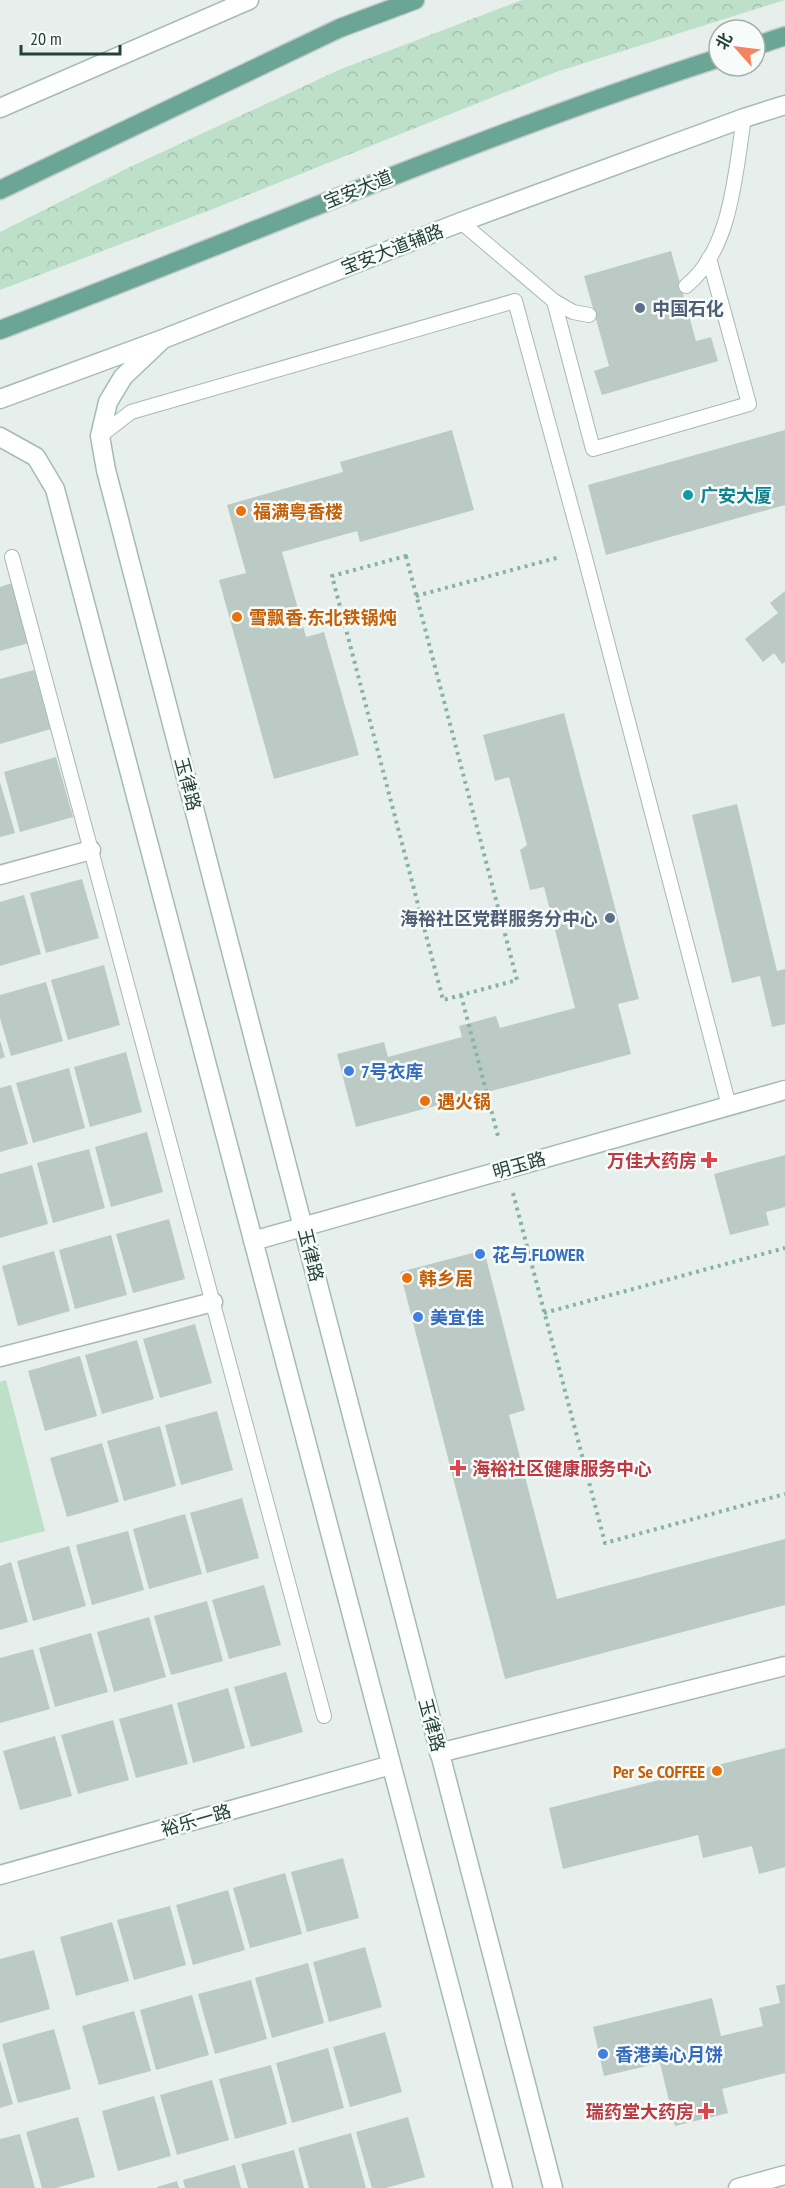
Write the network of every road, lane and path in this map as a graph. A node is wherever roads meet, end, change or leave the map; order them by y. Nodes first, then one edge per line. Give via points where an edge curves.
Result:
1 (249, 0) edge
2 (415, 0) edge
3 (785, 36) edge
4 (767, 42) edge
5 (707, 62) edge
6 (785, 105) edge
7 (0, 108) edge
8 (744, 118) junction
9 (0, 190) edge
10 (461, 222) junction
11 (709, 258) junction
12 (686, 286) dead end
13 (554, 301) junction
14 (589, 315) dead end
15 (0, 330) edge
16 (163, 339) junction
17 (0, 399) edge
18 (100, 436) junction
19 (0, 437) edge
20 (583, 550) junction
21 (12, 557) dead end
22 (417, 596) junction
23 (91, 850) junction
24 (0, 875) edge
25 (461, 995) junction
26 (785, 1090) edge
27 (729, 1106) junction
28 (499, 1140) dead end
29 (513, 1193) dead end
30 (303, 1226) junction
31 (253, 1241) junction
32 (785, 1248) edge
33 (213, 1302) junction
34 (544, 1313) junction
35 (0, 1357) edge
36 (785, 1494) edge
37 (785, 1666) edge
38 (324, 1716) dead end
39 (439, 1753) junction
40 (391, 1765) junction
41 (0, 1875) edge
42 (785, 2175) edge
43 (503, 2188) edge
44 (553, 2188) edge
45 (738, 2188) edge

1 - 7 main road
2 - 9 main road via 340,28
3 - 4 main road
5 - 15 main road, 宝安大道 via 425,162
6 - 8 main road, 宝安大道辅路
8 - 10 main road, 宝安大道辅路
8 - 11 lane via 725,226
10 - 13 lane
10 - 16 main road, 宝安大道辅路
11 - 12 lane
11 - 13 lane via 749,404 593,449
13 - 14 lane via 573,312
16 - 17 main road, 宝安大道辅路
16 - 18 main road, 玉律路 via 123,377 108,402
18 - 20 lane via 131,412 515,301
18 - 30 main road, 玉律路
19 - 31 main road via 36,457 55,489
20 - 22 path
20 - 27 lane
21 - 23 lane
22 - 25 path via 518,980
22 - 25 path via 406,556 332,576 443,1000
23 - 24 main road
23 - 33 lane
25 - 28 path
26 - 27 main road, 明玉路
27 - 30 main road, 明玉路
29 - 34 path
30 - 31 main road, 明玉路
30 - 39 main road, 玉律路
31 - 40 main road
32 - 34 path
33 - 35 main road
33 - 38 lane
34 - 36 path via 605,1543
37 - 39 main road
39 - 44 main road, 玉律路
40 - 41 main road, 裕乐一路
40 - 43 main road
42 - 45 main road

